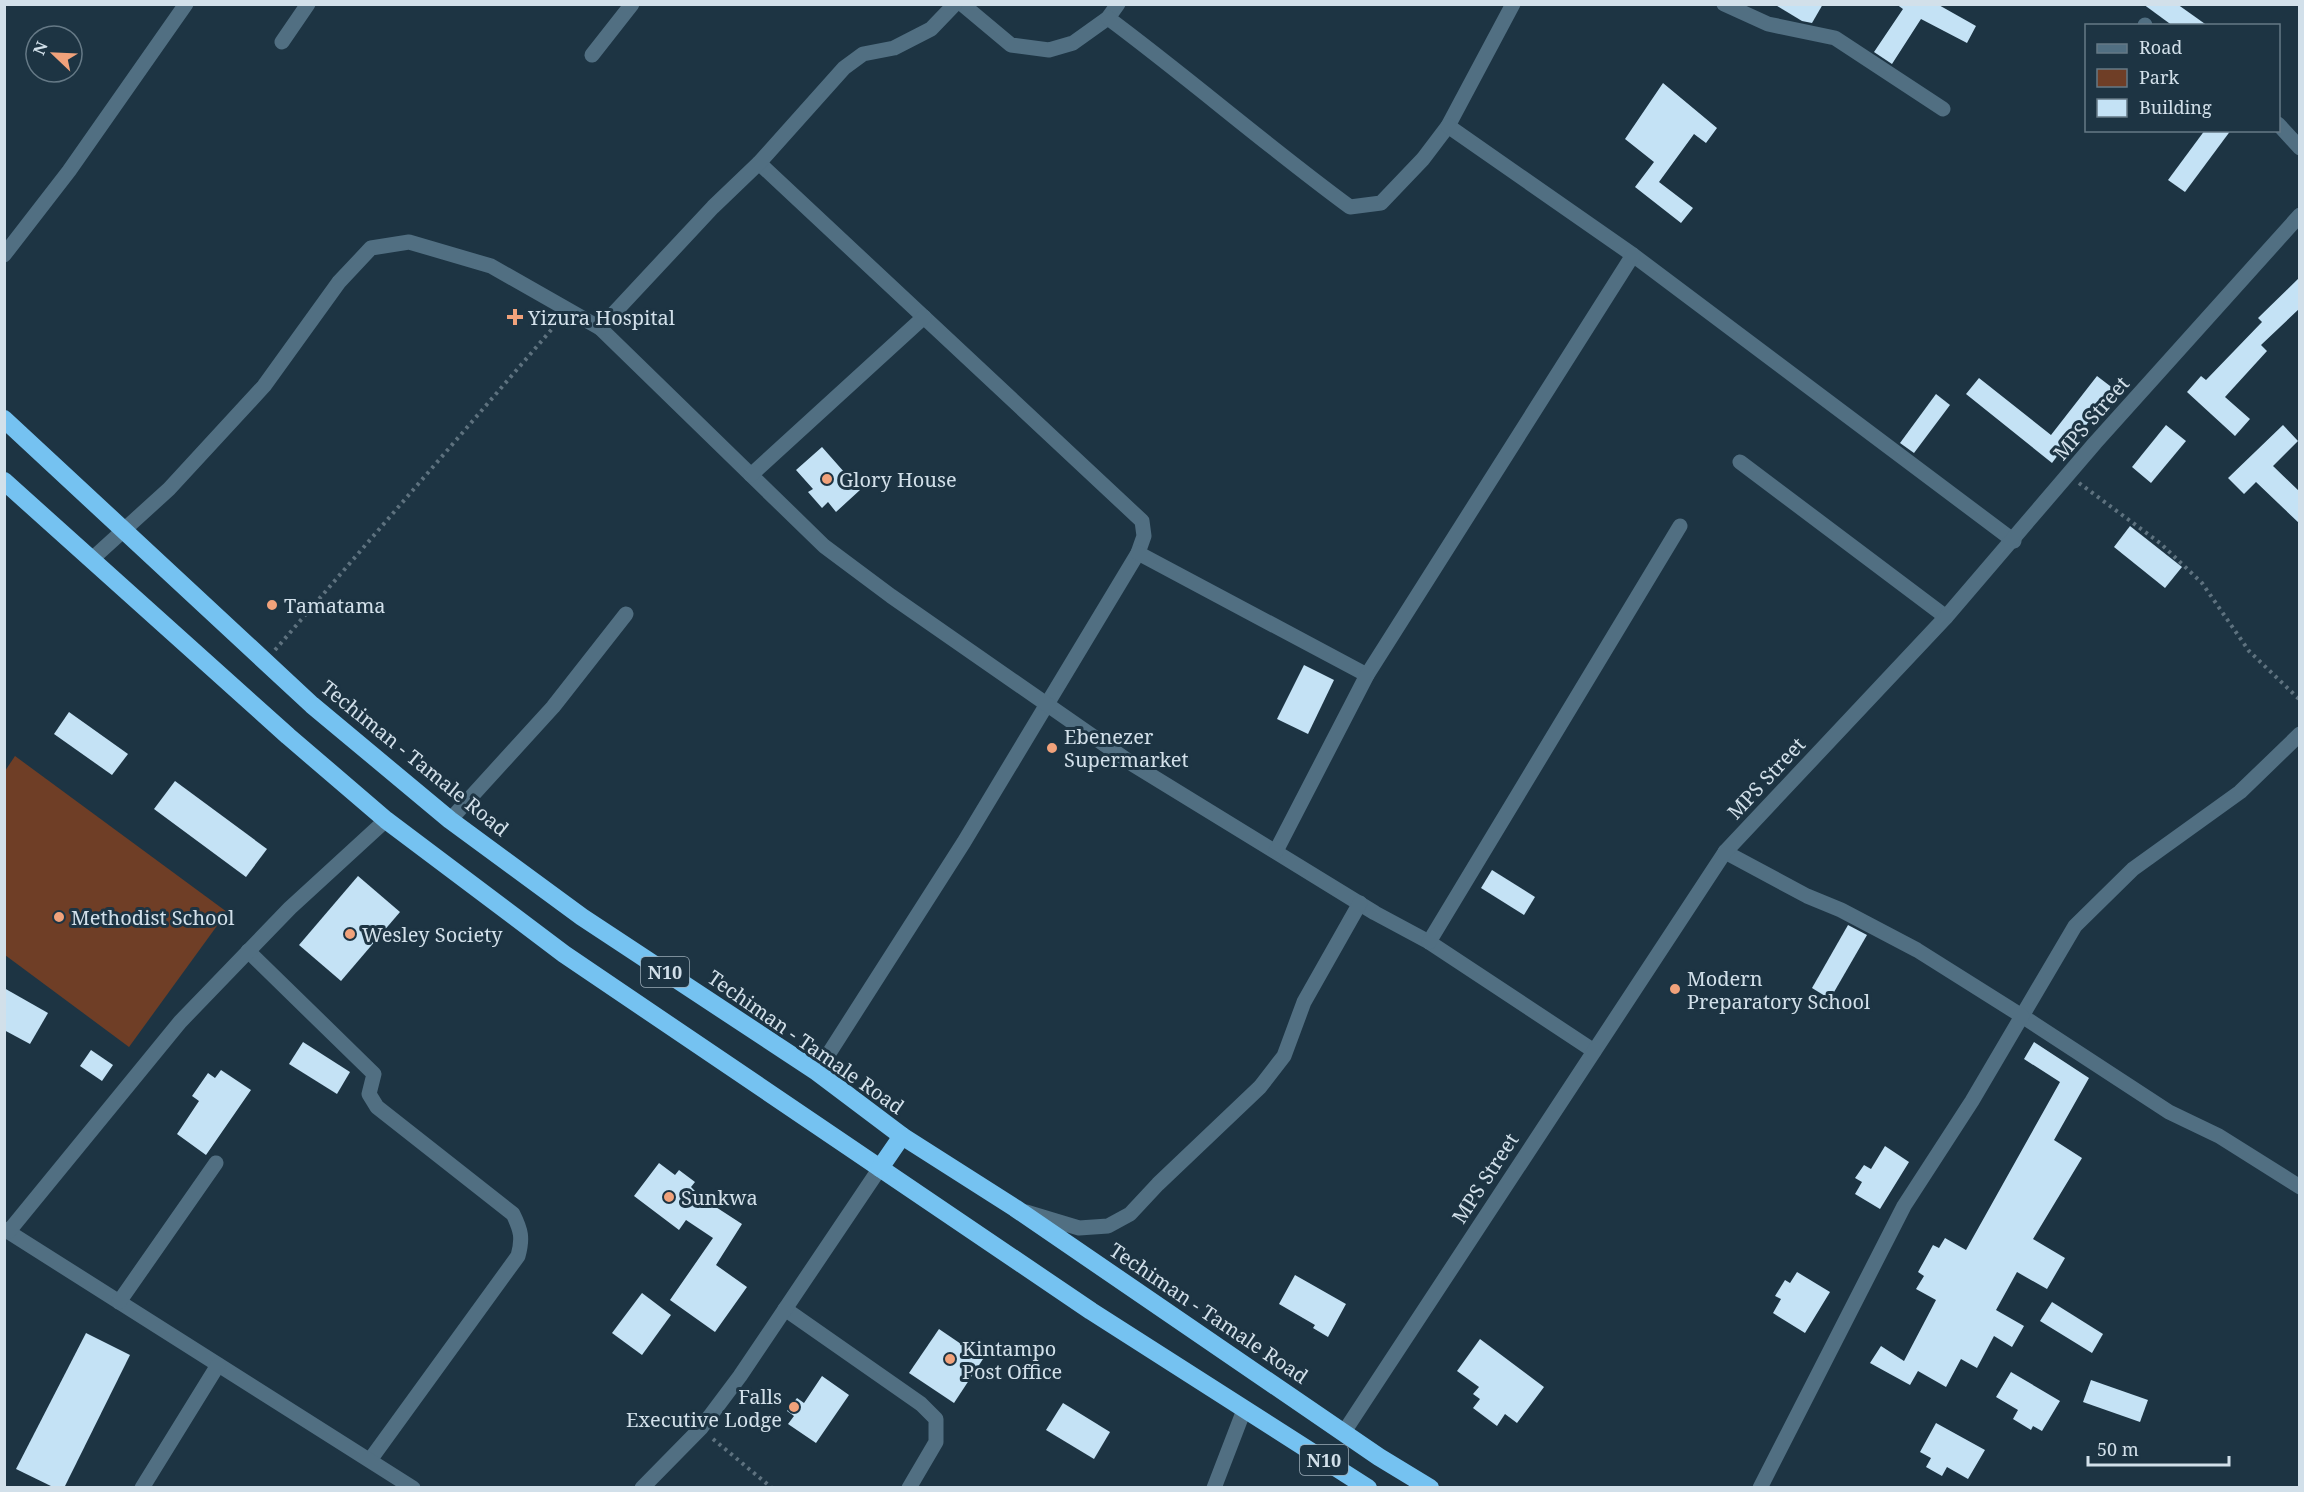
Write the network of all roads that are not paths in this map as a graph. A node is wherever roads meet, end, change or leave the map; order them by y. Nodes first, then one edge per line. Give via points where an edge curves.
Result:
1 (186, 4) edge
2 (308, 4) edge
3 (632, 4) edge
4 (955, 4) edge
5 (962, 4) edge
6 (1118, 4) edge
7 (1513, 4) edge
8 (1724, 4) edge
9 (1108, 18) junction
10 (282, 42) dead end
11 (592, 55) dead end
12 (1943, 109) dead end
13 (1448, 126) junction
14 (2280, 126) edge
15 (2300, 148) edge
16 (759, 163) junction
17 (2300, 215) edge
18 (4, 255) edge
19 (1633, 255) junction
20 (924, 316) junction
21 (600, 328) junction
22 (4, 419) edge
23 (1740, 462) dead end
24 (751, 475) junction
25 (4, 481) edge
26 (1680, 526) dead end
27 (125, 530) junction
28 (2014, 541) junction
29 (1138, 553) junction
30 (92, 559) junction
31 (626, 614) dead end
32 (1947, 617) junction
33 (1367, 675) junction
34 (1045, 704) junction
35 (2300, 734) edge
36 (386, 820) junction
37 (450, 820) junction
38 (1276, 851) junction
39 (1725, 852) junction
40 (1360, 903) junction
41 (1429, 942) junction
42 (248, 951) junction
43 (2022, 1016) junction
44 (1594, 1051) junction
45 (817, 1072) junction
46 (902, 1136) junction
47 (216, 1163) dead end
48 (880, 1168) junction
49 (2300, 1187) edge
50 (1015, 1208) junction
51 (7, 1230) edge
52 (120, 1302) junction
53 (785, 1310) junction
54 (218, 1365) junction
55 (1244, 1410) junction
56 (1344, 1432) junction
57 (370, 1460) junction
58 (142, 1488) edge
59 (413, 1488) edge
60 (642, 1488) edge
61 (909, 1488) edge
62 (1214, 1488) edge
63 (1368, 1488) edge
64 (1430, 1488) edge
65 (1760, 1488) edge

1 - 18 street via 69,171
2 - 10 street
3 - 11 street
4 - 16 street via 931,30 894,48 863,54 844,68
5 - 9 street via 1011,45 1049,50 1073,43
6 - 9 street
7 - 13 street
8 - 12 street via 1768,24 1835,38
9 - 13 street via 1350,207 1381,203
13 - 19 street
14 - 15 street
16 - 20 street
16 - 21 street via 712,207
17 - 28 street, MPS Street
19 - 28 street
19 - 33 street
20 - 24 street
20 - 29 street via 1142,521 1144,536
21 - 24 street
21 - 27 street via 491,266 409,242 371,248 339,282 264,386 169,489
22 - 27 highway, Techiman - Tamale Road / N10
23 - 32 street
24 - 34 street via 824,546
25 - 30 highway, N10
26 - 41 street
27 - 30 street
27 - 37 highway, Techiman - Tamale Road / N10 via 312,705
28 - 32 street, MPS Street
29 - 33 street
29 - 34 street
30 - 36 highway, N10
31 - 37 street via 553,707
32 - 39 street, MPS Street
33 - 38 street
34 - 38 street via 1134,765
34 - 45 street via 964,842
35 - 43 street via 2240,792 2133,869 2075,926
36 - 42 street
36 - 48 highway, N10 via 564,954
37 - 45 highway, Techiman - Tamale Road / N10 via 582,917
38 - 40 street
39 - 43 street via 1917,950
39 - 44 street, MPS Street
40 - 41 street
40 - 50 street via 1304,1002 1284,1056 1260,1087 1131,1214 1108,1226 1079,1228
41 - 44 street
42 - 51 street via 180,1022
42 - 57 street via 366,1063 374,1074 369,1094 377,1107 513,1214 521,1228 518,1256
43 - 49 street via 2169,1112 2219,1136
43 - 65 street via 1904,1206
44 - 56 street, MPS Street
45 - 46 highway, Techiman - Tamale Road / N10
46 - 48 highway
46 - 50 highway, Techiman - Tamale Road / N10
47 - 52 street
48 - 53 street
48 - 55 highway, N10
50 - 56 highway, Techiman - Tamale Road / N10
51 - 52 street
52 - 54 street
53 - 60 street via 701,1428
53 - 61 street via 921,1404 936,1419 936,1442
54 - 57 street
54 - 58 street
55 - 62 street
55 - 63 highway, N10
56 - 64 highway, Techiman - Tamale Road / N10
57 - 59 street

